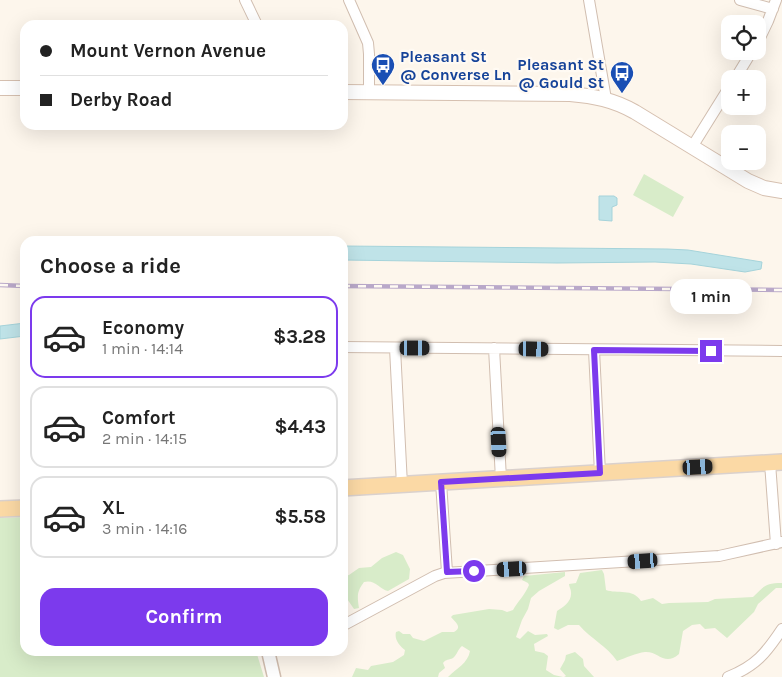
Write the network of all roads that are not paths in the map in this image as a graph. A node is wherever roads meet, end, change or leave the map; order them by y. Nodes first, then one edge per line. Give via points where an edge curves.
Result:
1 (245, 0) edge
2 (349, 0) edge
3 (589, 0) edge
4 (740, 0) edge
5 (775, 4) edge
6 (255, 20) edge
7 (766, 24) edge
8 (0, 88) edge
9 (20, 88) edge
10 (348, 92) edge
11 (369, 92) junction
12 (606, 99) junction
13 (721, 100) edge
14 (692, 147) junction
15 (782, 191) edge
16 (348, 347) edge
17 (395, 348) junction
18 (494, 348) junction
19 (594, 350) junction
20 (782, 351) edge
21 (776, 462) edge
22 (600, 473) junction
23 (501, 479) junction
24 (441, 482) junction
25 (402, 485) junction
26 (348, 488) edge
27 (20, 508) edge
28 (0, 509) edge
29 (779, 543) edge
30 (447, 572) junction
31 (348, 623) edge
32 (782, 629) edge
33 (271, 656) edge
34 (274, 677) edge
35 (728, 677) edge

1 - 6 street
2 - 11 street via 368,43
3 - 12 street
4 - 5 street
5 - 7 street
8 - 9 main road
10 - 11 main road
11 - 12 main road via 570,94
12 - 14 main road via 635,112
13 - 14 street
14 - 15 main road via 748,181
16 - 17 street
17 - 18 street
17 - 25 street
18 - 19 street
18 - 23 street
19 - 20 street
19 - 22 street
21 - 22 main road
21 - 29 street
22 - 23 main road
23 - 24 main road
24 - 25 main road
24 - 30 street
25 - 26 main road
27 - 28 main road
29 - 30 street via 719,556
30 - 31 street
32 - 35 street via 767,652 754,664
33 - 34 street

